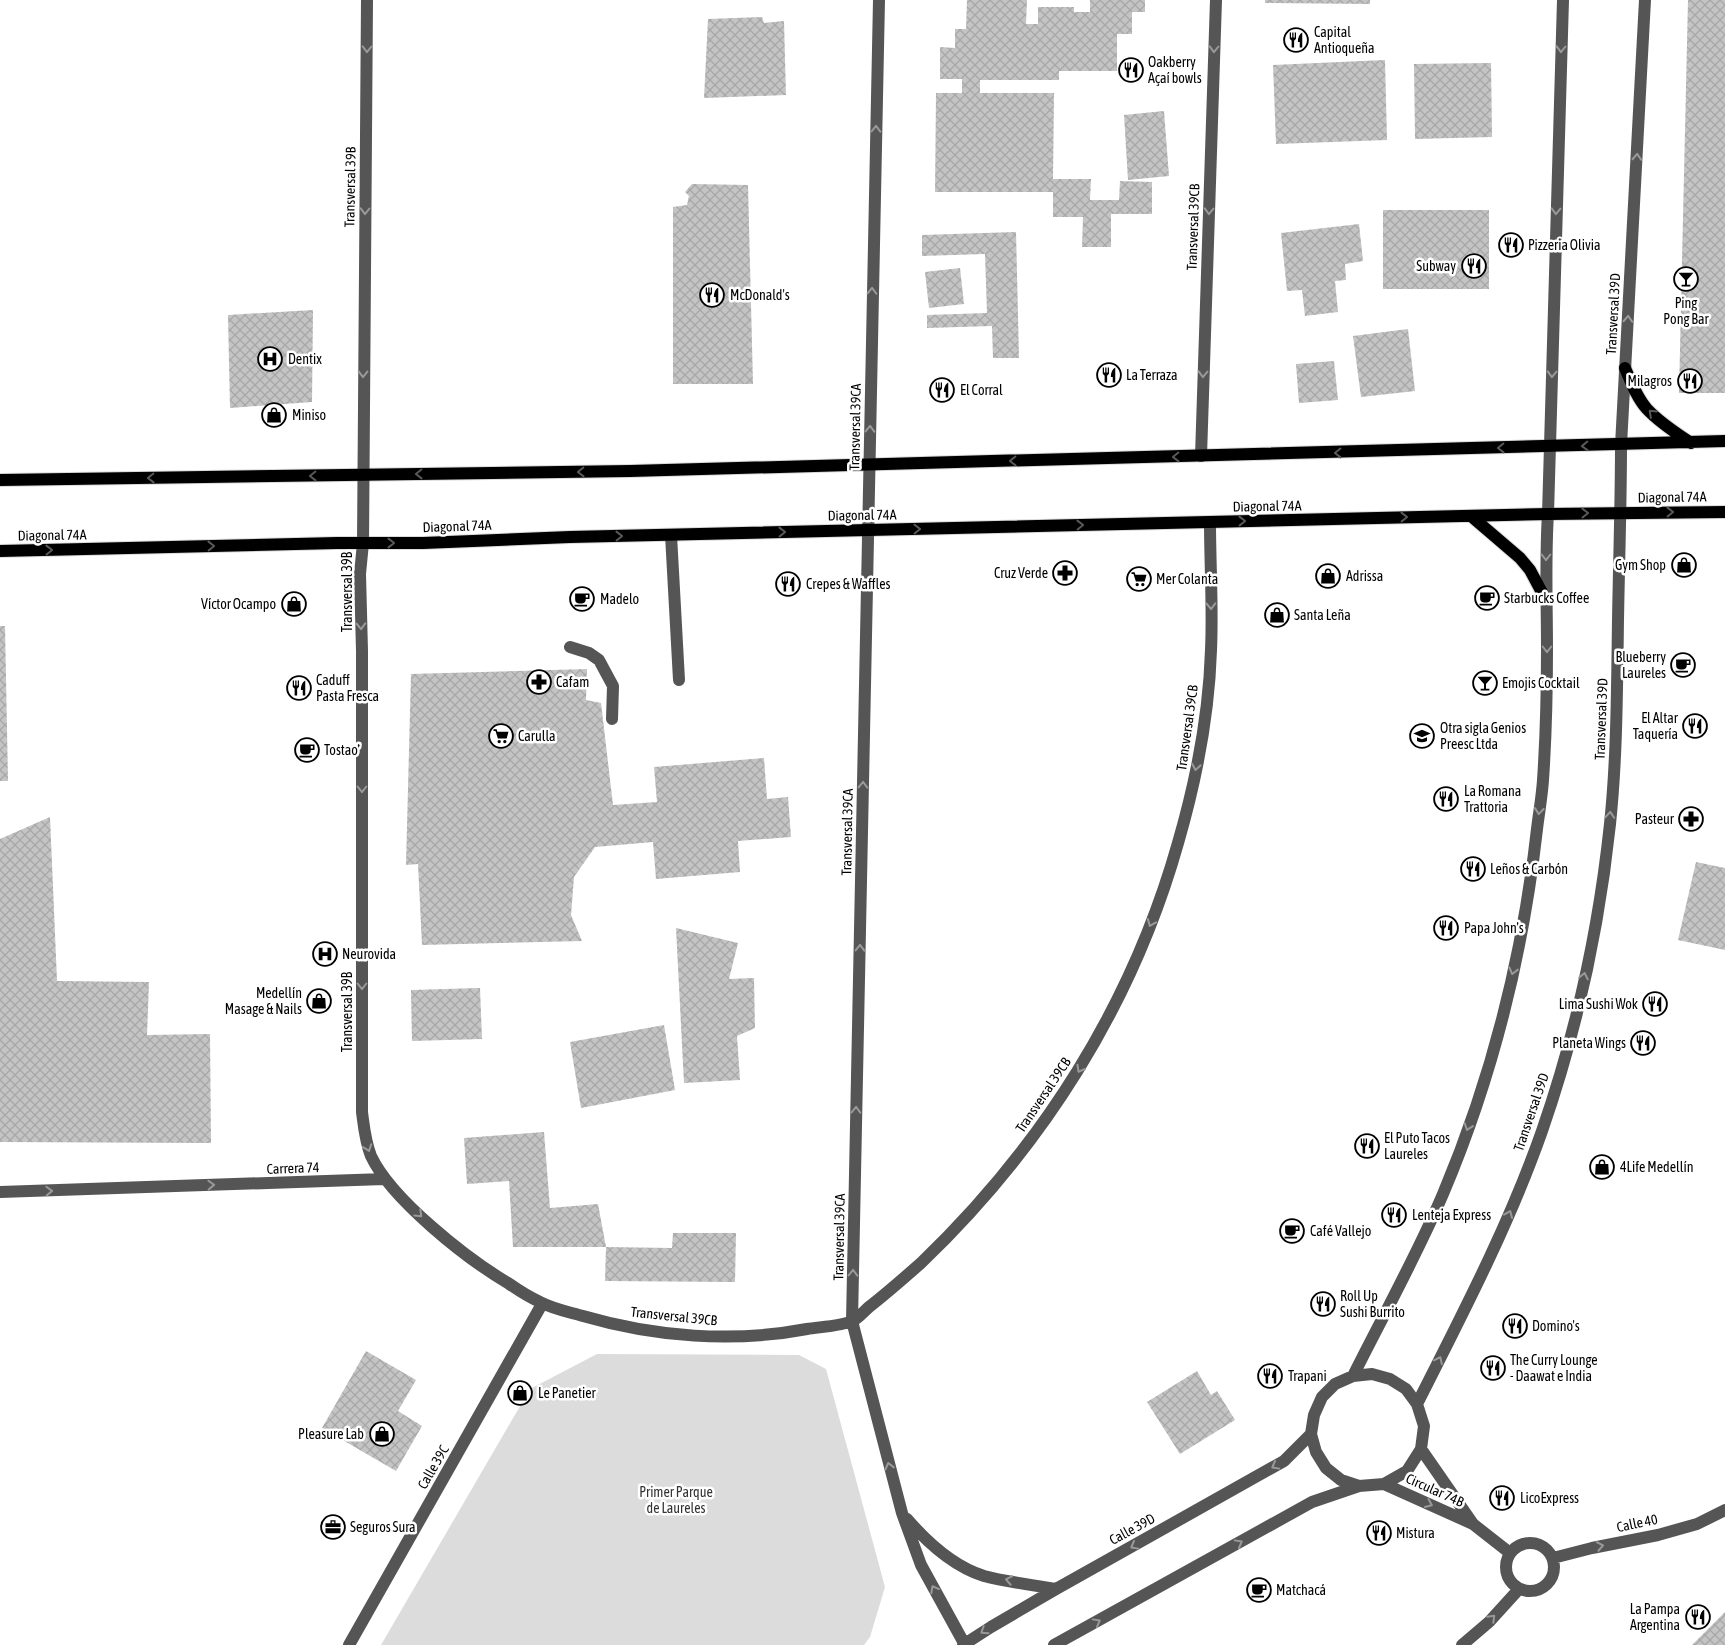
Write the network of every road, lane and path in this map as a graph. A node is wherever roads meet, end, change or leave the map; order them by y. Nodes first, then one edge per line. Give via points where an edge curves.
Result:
1 (367, 0) edge
2 (879, 0) edge
3 (1216, 0) edge
4 (1562, 0) edge
5 (1645, 0) edge
6 (1625, 368) junction
7 (1725, 441) edge
8 (1691, 443) junction
9 (1621, 445) junction
10 (1550, 447) junction
11 (1201, 456) junction
12 (870, 464) junction
13 (362, 475) junction
14 (0, 480) edge
15 (1725, 512) edge
16 (1621, 513) junction
17 (1548, 514) junction
18 (1470, 516) junction
19 (1210, 522) junction
20 (868, 530) junction
21 (671, 535) junction
22 (362, 542) junction
23 (0, 551) edge
24 (1546, 600) junction
25 (570, 647) dead end
26 (679, 680) dead end
27 (612, 719) dead end
28 (384, 1179) junction
29 (0, 1192) edge
30 (542, 1304) junction
31 (852, 1321) junction
32 (1353, 1376) junction
33 (1418, 1404) junction
34 (1311, 1434) junction
35 (1421, 1449) junction
36 (1384, 1484) junction
37 (1359, 1486) junction
38 (1725, 1510) edge
39 (902, 1513) junction
40 (1473, 1524) junction
41 (1510, 1553) junction
42 (1553, 1558) junction
43 (1056, 1589) junction
44 (1519, 1589) junction
45 (349, 1645) edge
46 (964, 1645) edge
47 (1054, 1645) edge
48 (1462, 1645) edge

1 -> 13 street, Transversal 39B
12 -> 2 street, Transversal 39CA
3 -> 11 street, Transversal 39CB
4 -> 10 street
6 -> 5 street, Transversal 39D
8 -> 6 main road via 1647,409
6 - 9 street, Transversal 39D
7 - 8 main road
8 - 9 main road
9 -> 10 main road
9 - 16 street, Transversal 39D
10 -> 11 main road
10 - 17 street
11 -> 12 main road
12 -> 13 main road
12 - 20 street, Transversal 39CA
13 -> 14 main road
13 - 22 street, Transversal 39B
16 -> 15 main road, Diagonal 74A
17 -> 16 main road, Diagonal 74A
33 -> 16 street, Transversal 39D via 1521,1187 1559,1077 1579,1002 1594,931 1610,823 1615,753
17 - 18 main road, Diagonal 74A
17 -> 24 street
19 -> 18 main road, Diagonal 74A
18 - 24 main road via 1520,558
20 -> 19 main road, Diagonal 74A
19 -> 31 street, Transversal 39CB via 1212,650 1206,715 1178,843 1159,905 1134,966 1072,1081 1006,1172 950,1235 903,1280
21 -> 20 main road, Diagonal 74A
31 -> 20 street, Transversal 39CA
22 -> 21 main road, Diagonal 74A
21 - 26 street
23 -> 22 main road, Diagonal 74A
22 -> 28 street, Transversal 39B via 362,1112 366,1141
24 -> 32 street via 1543,781 1531,885 1500,1026 1467,1131 1425,1236
25 - 27 street via 599,660 613,686
29 -> 28 street, Carrera 74
28 -> 30 street via 458,1248 498,1278
30 - 31 street, Transversal 39CB via 618,1326 696,1337 775,1336
30 - 45 street, Calle 39C
39 -> 31 street, Transversal 39CA
32 - 33 street via 1372,1374 1390,1378 1406,1389
32 - 34 street via 1336,1384 1322,1397 1314,1415
33 - 35 street via 1424,1426
34 - 37 street via 1316,1452 1326,1468 1341,1480
34 -> 43 street, Calle 39D via 1284,1461
35 - 36 street via 1407,1471
35 - 40 street, Circular 74B
36 - 37 street
36 -> 40 street, Circular 74B
47 -> 37 street via 1312,1502
42 -> 38 street, Calle 40 via 1658,1535 1697,1524
43 -> 39 street via 983,1576 952,1560 925,1539
46 -> 39 street, Transversal 39CA via 921,1565
40 - 41 street, Circular 74B
41 - 42 street via 1518,1546 1532,1543 1543,1547
41 - 44 street via 1506,1562 1507,1576
42 - 44 street via 1552,1578 1546,1586 1532,1592
43 -> 46 street, Calle 39D
48 -> 44 street via 1489,1622

